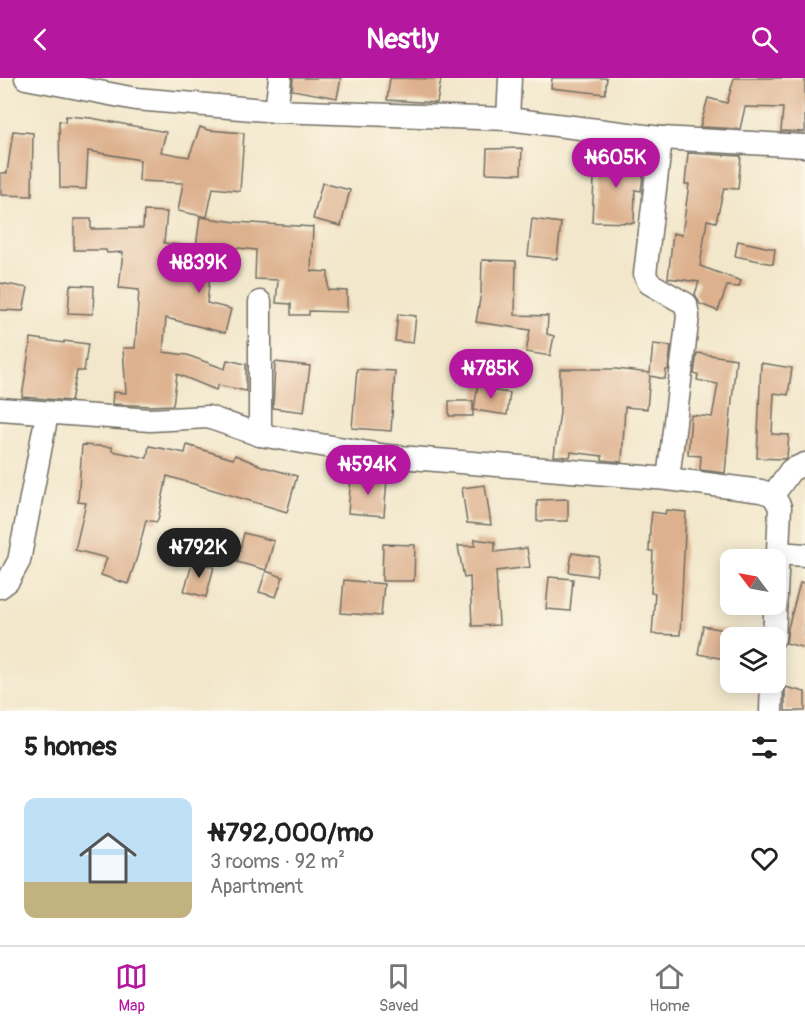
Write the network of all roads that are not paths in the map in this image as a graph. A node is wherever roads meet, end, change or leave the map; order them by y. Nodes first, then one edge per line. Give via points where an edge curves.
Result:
1 (26, 78) edge
2 (280, 78) edge
3 (510, 78) edge
4 (138, 89) edge
5 (276, 111) junction
6 (508, 119) junction
7 (661, 138) junction
8 (805, 146) edge
9 (260, 302) dead end
10 (0, 409) edge
11 (47, 414) junction
12 (260, 435) junction
13 (805, 464) edge
14 (668, 479) junction
15 (773, 495) junction
16 (778, 549) edge
17 (786, 554) edge
18 (805, 555) edge
19 (0, 587) edge
20 (772, 693) edge
21 (771, 711) edge

1 - 4 street
2 - 5 street
3 - 6 street
4 - 5 street
5 - 6 street
6 - 7 street
7 - 8 street
7 - 14 street via 645,274 649,283 686,304 688,316
9 - 12 street
10 - 11 street
11 - 12 street via 150,420 208,417
11 - 19 street via 19,561
12 - 14 street via 387,456
13 - 15 street via 791,470
14 - 15 street
15 - 16 street via 780,507
17 - 18 street
20 - 21 street

